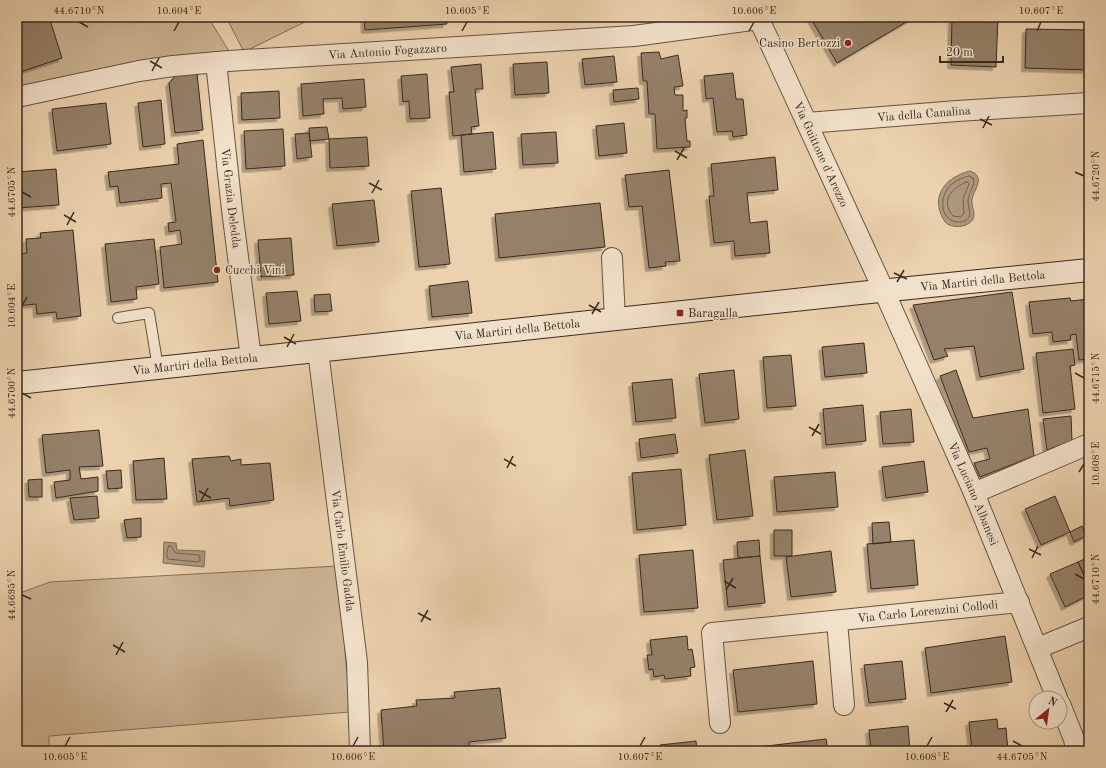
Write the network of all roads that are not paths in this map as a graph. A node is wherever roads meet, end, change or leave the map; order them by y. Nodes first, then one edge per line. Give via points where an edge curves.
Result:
1 (759, 18) edge
2 (216, 62) junction
3 (17, 97) edge
4 (1089, 103) edge
5 (807, 123) junction
6 (612, 258) dead end
7 (1089, 270) edge
8 (884, 291) junction
9 (118, 318) dead end
10 (615, 319) junction
11 (318, 351) junction
12 (251, 358) junction
13 (158, 368) junction
14 (17, 383) edge
15 (1089, 444) edge
16 (974, 493) junction
17 (1019, 602) junction
18 (837, 621) junction
19 (1089, 627) edge
20 (1038, 648) junction
21 (1055, 690) edge
22 (844, 705) dead end
23 (1068, 719) edge
24 (720, 724) dead end
25 (1080, 741) edge
26 (360, 751) edge

1 - 2 street, Via Antonio Fogazzaro via 634,36
1 - 5 street, Via Guittone d'Arezzo
2 - 3 street, Via Antonio Fogazzaro via 139,71
2 - 12 street, Via Grazia Deledda
4 - 5 street, Via della Canalina
5 - 8 street, Via Guittone d'Arezzo
6 - 10 street
7 - 8 main road, Via Martiri della Bettola
8 - 10 main road, Via Martiri della Bettola
8 - 16 street, Via Luciano Albanesi
9 - 13 lane via 150,313
10 - 11 main road, Via Martiri della Bettola
11 - 12 main road, Via Martiri della Bettola
11 - 26 street, Via Carlo Emilio Gadda via 357,662
12 - 13 main road, Via Martiri della Bettola
13 - 14 main road, Via Martiri della Bettola
15 - 16 street
16 - 17 street, Via Luciano Albanesi
17 - 18 street, Via Carlo Lorenzini Collodi
17 - 20 street, Via Luciano Albanesi
18 - 22 street
18 - 24 street, Via Carlo Lorenzini Collodi via 712,633
19 - 20 street
20 - 21 street, Via Luciano Albanesi
23 - 25 street

